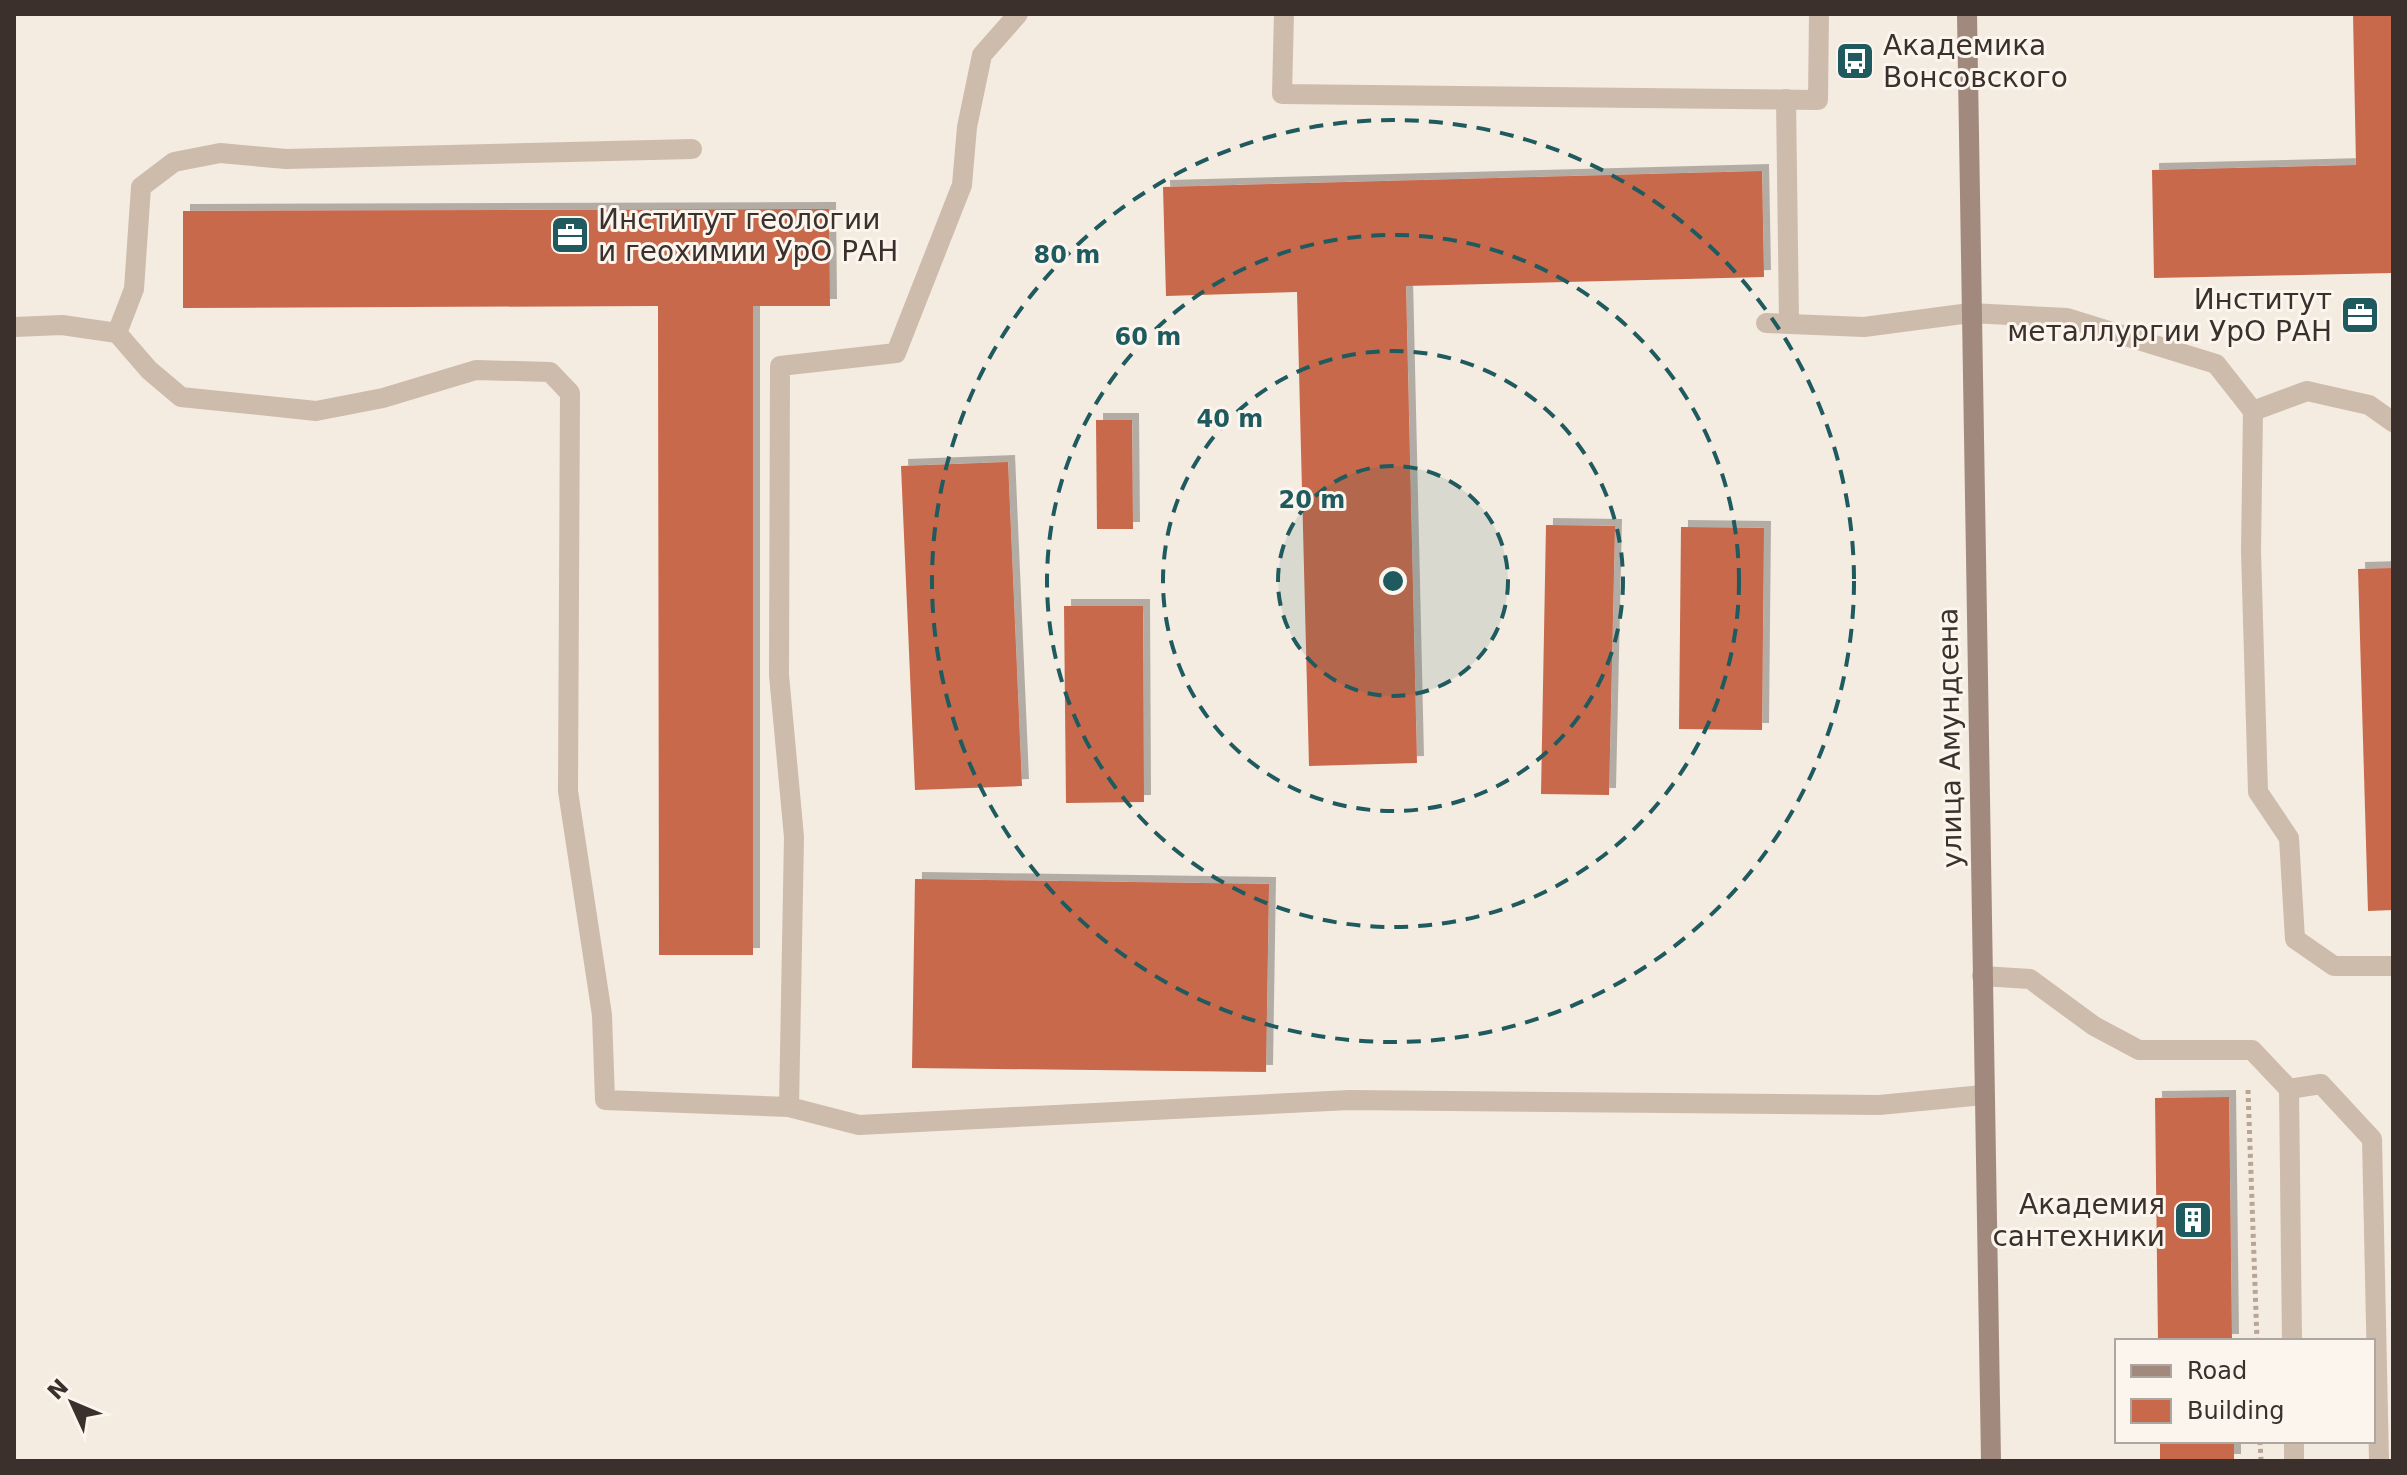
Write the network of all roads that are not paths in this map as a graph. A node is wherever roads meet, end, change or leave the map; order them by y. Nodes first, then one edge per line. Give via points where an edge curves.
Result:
1 (1018, 14) edge
2 (1284, 14) edge
3 (1819, 14) edge
4 (1967, 14) edge
5 (1786, 99) junction
6 (692, 149) dead end
7 (1970, 313) junction
8 (1789, 322) junction
9 (1766, 323) dead end
10 (14, 327) edge
11 (117, 333) junction
12 (2253, 411) junction
13 (2393, 422) edge
14 (2393, 966) edge
15 (1982, 976) junction
16 (2289, 1089) junction
17 (1983, 1095) junction
18 (789, 1107) junction
19 (2292, 1339) edge
20 (1991, 1461) edge
21 (2379, 1461) edge

1 - 18 lane via 982,55 962,185 896,353 780,366 779,675 794,837
2 - 5 lane via 1282,94
3 - 5 lane via 1818,100
4 - 7 main road, улица Амундсена
5 - 8 lane
6 - 11 lane via 286,159 220,153 174,162 141,187 134,289
7 - 8 lane via 1864,327
7 - 12 lane via 2067,318 2166,346 2216,364
7 - 15 main road, улица Амундсена
8 - 9 lane
10 - 11 lane via 62,325
11 - 18 lane via 181,397 316,411 383,398 476,370 550,372 570,393 568,791 602,1015 605,1100
12 - 13 lane via 2307,391 2369,405
12 - 14 lane via 2258,792 2289,838 2295,939 2334,966
15 - 16 lane via 2030,979 2094,1026 2139,1050 2252,1050
15 - 17 main road, улица Амундсена
16 - 19 lane
16 - 21 lane via 2321,1084 2372,1139
17 - 18 lane via 1879,1105 1349,1100 859,1125
17 - 20 main road, улица Амундсена

